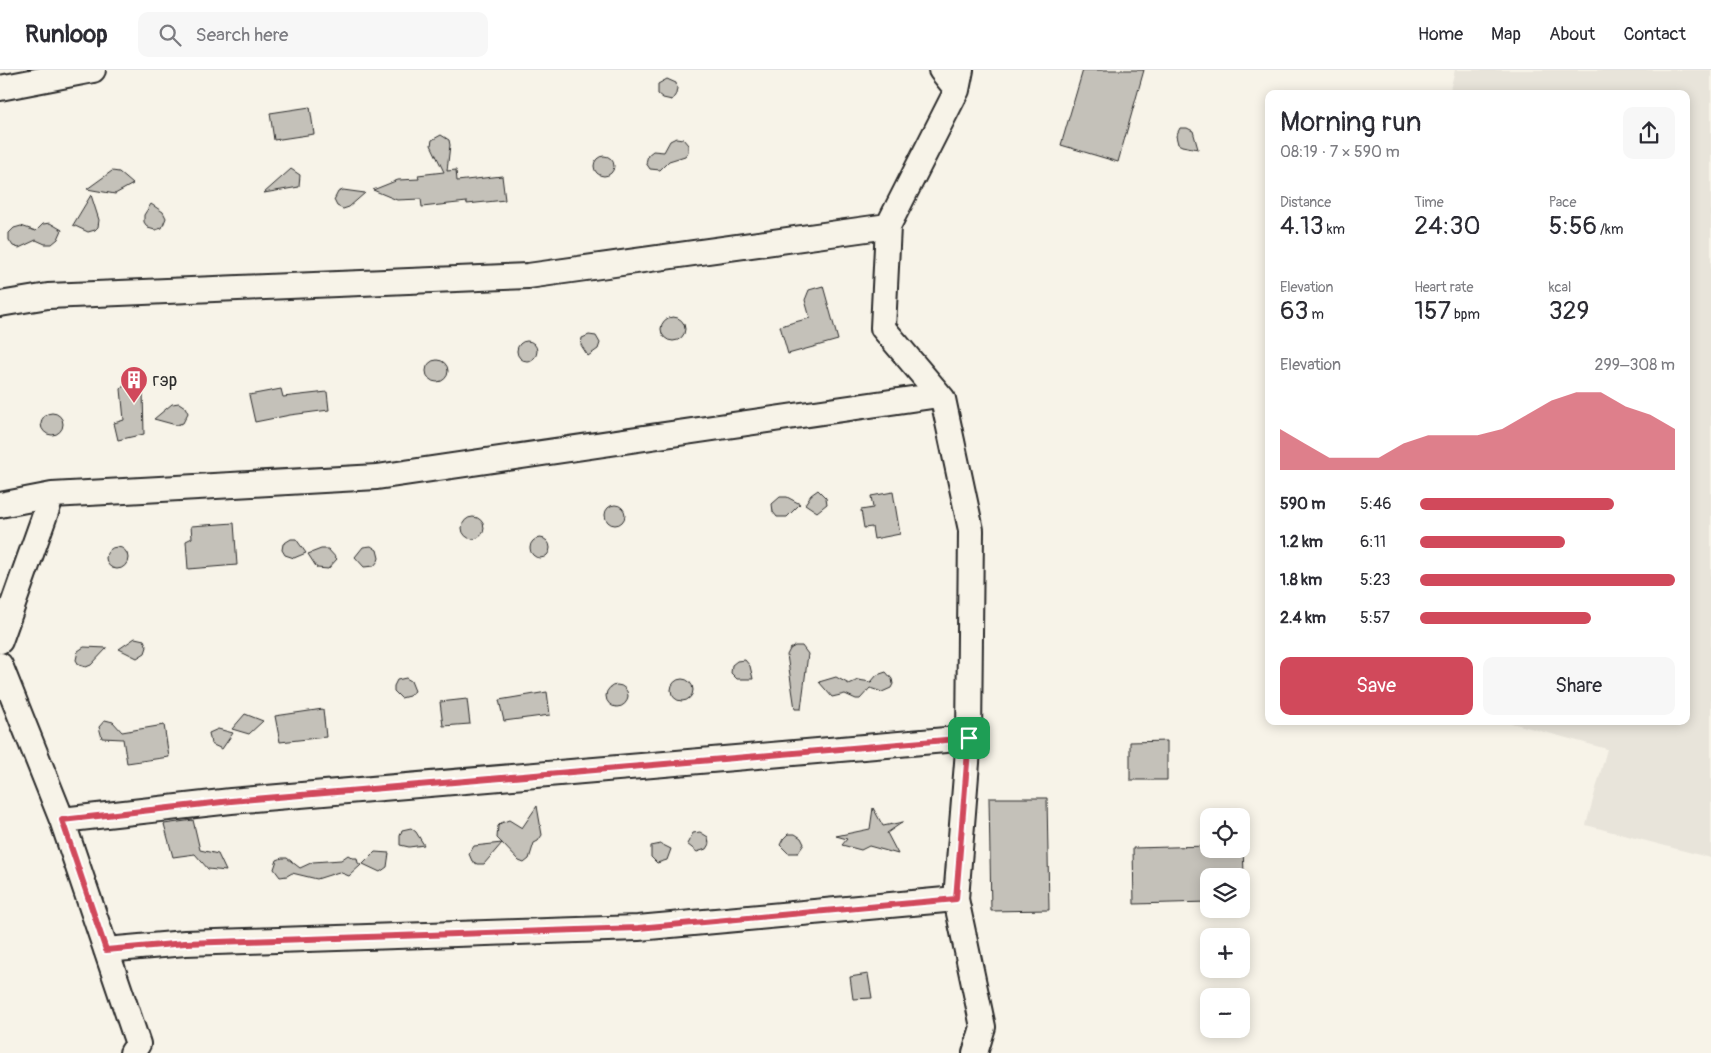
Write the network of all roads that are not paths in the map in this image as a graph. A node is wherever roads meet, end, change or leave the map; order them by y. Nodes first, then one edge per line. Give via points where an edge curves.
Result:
1 (93, 70) edge
2 (942, 70) edge
3 (959, 80) edge
4 (0, 88) edge
5 (888, 226) junction
6 (0, 304) edge
7 (939, 395) junction
8 (52, 495) junction
9 (0, 505) edge
10 (0, 640) edge
11 (0, 666) edge
12 (969, 738) junction
13 (62, 820) junction
14 (956, 899) junction
15 (106, 950) junction
16 (132, 1053) edge
17 (975, 1053) edge

1 - 4 street
2 - 3 street
3 - 5 street
5 - 6 street via 528,276 48,296
5 - 7 street via 883,328
7 - 8 street via 377,477
7 - 12 street via 943,399 971,530
8 - 9 street
8 - 10 street
11 - 13 street
12 - 13 street via 231,801
12 - 14 street
13 - 15 street
14 - 15 street via 638,928 185,943
14 - 17 street via 983,1027
15 - 16 street via 138,1044

